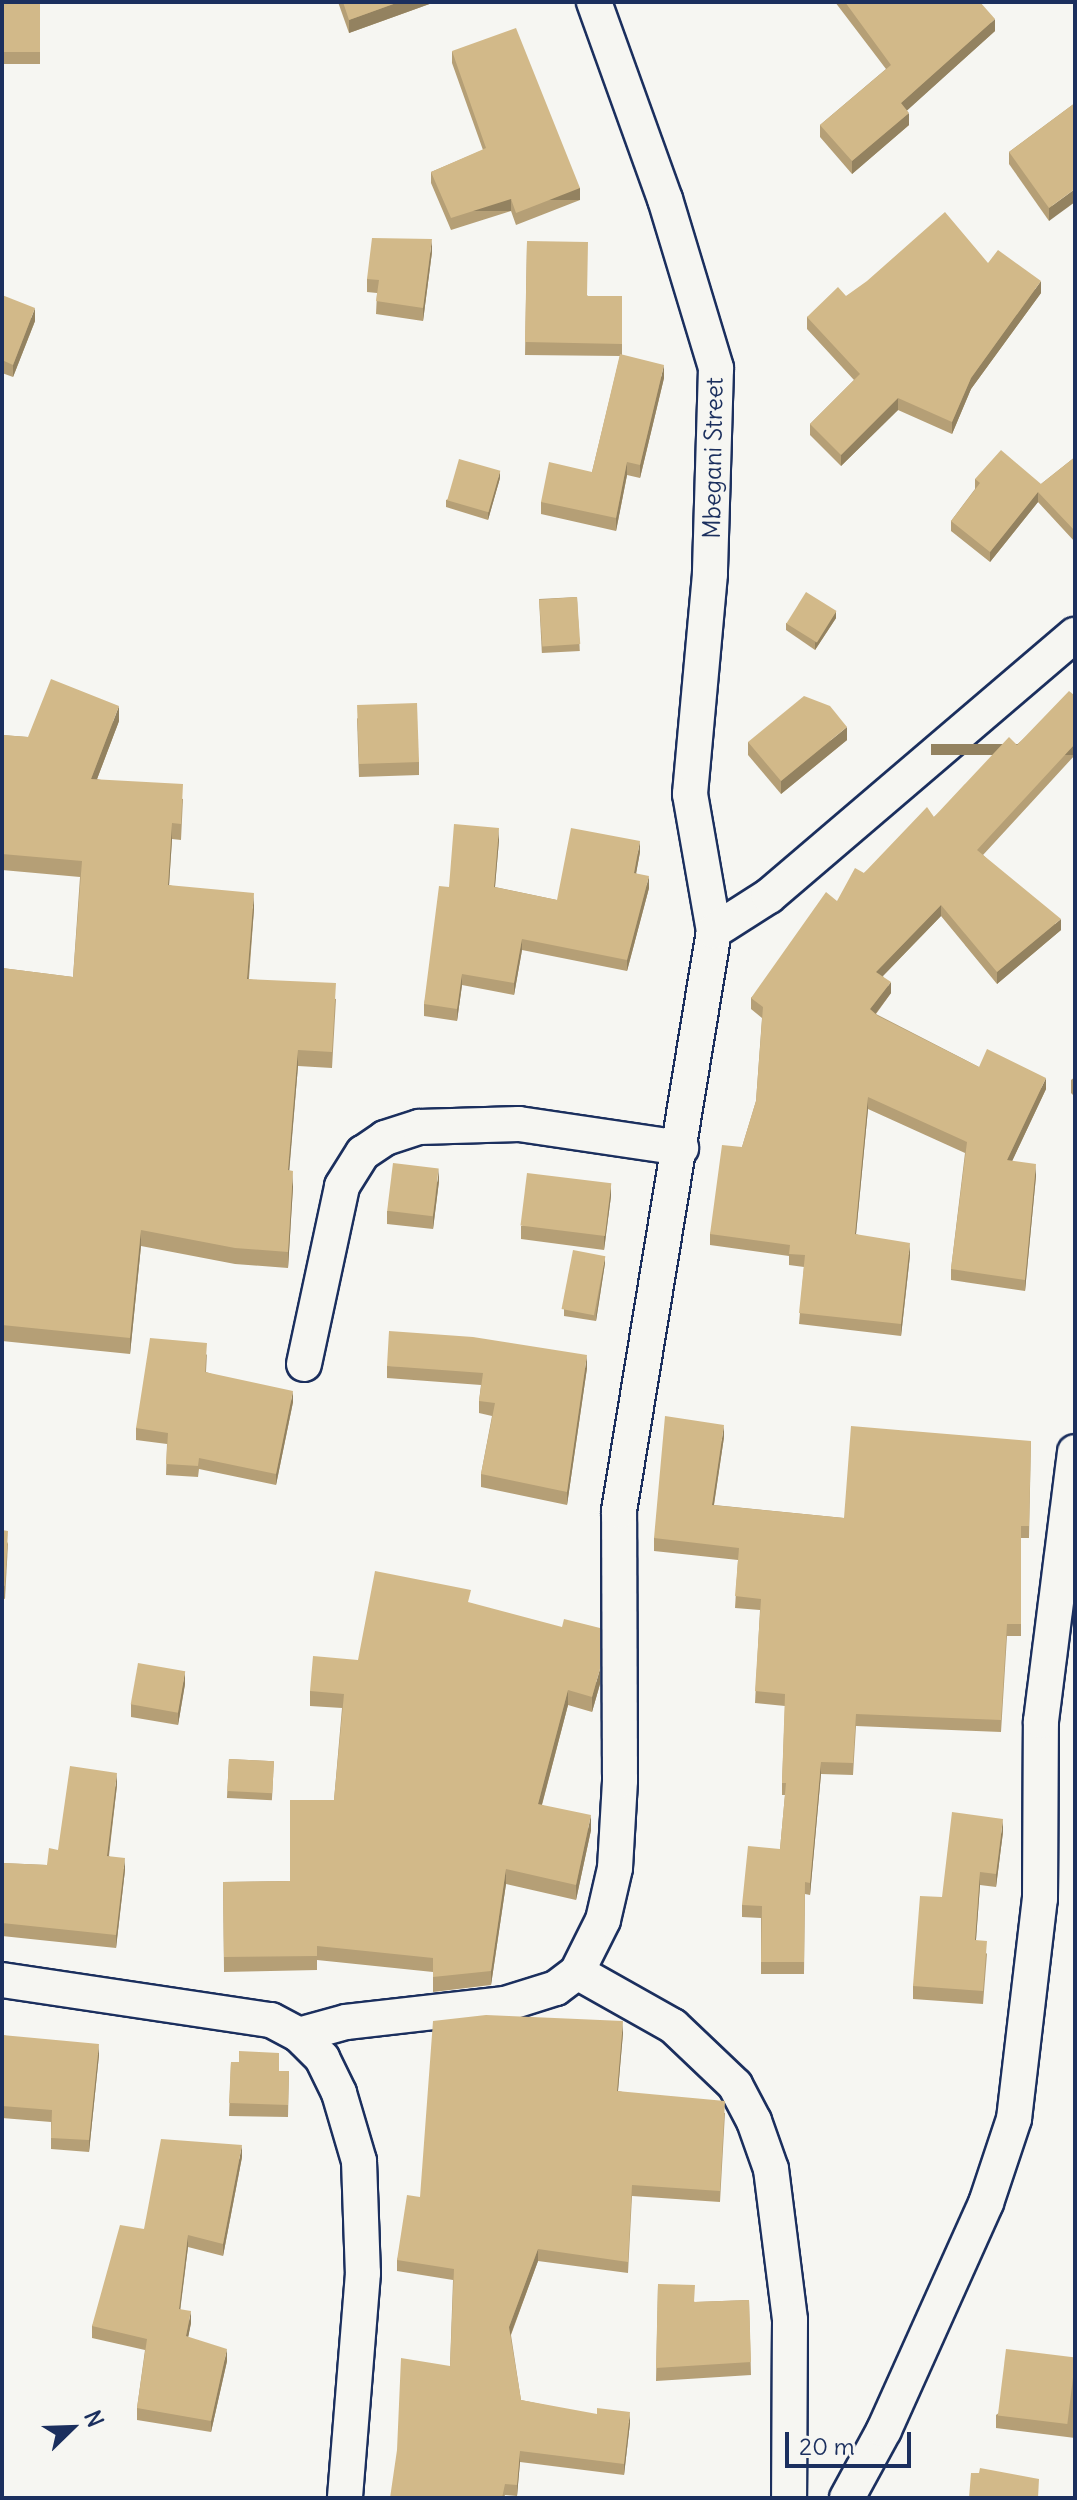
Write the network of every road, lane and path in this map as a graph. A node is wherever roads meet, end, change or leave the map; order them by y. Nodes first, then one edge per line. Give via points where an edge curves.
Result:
1 (594, 2) edge
2 (1075, 635) edge
3 (714, 931) junction
4 (681, 1148) junction
5 (304, 1364) dead end
6 (1075, 1452) edge
7 (577, 1972) junction
8 (2, 1980) edge
9 (299, 2035) junction
10 (345, 2498) edge
11 (789, 2498) edge
12 (847, 2498) edge

1 - 3 street, Mbegani Street via 665,199 716,368 710,574 690,794
2 - 3 street via 769,896
3 - 4 street, Mbegani Street
4 - 5 street via 519,1124 419,1127 385,1138 363,1153 342,1186
4 - 7 street, Mbegani Street via 619,1511 620,1780 615,1868 603,1920
6 - 12 street via 1041,1721 1040,1899 1014,2119 986,2203 884,2430
7 - 9 street via 556,1988 505,2004 346,2022
7 - 11 street via 673,2026 735,2085 754,2121 771,2169 790,2320
8 - 9 street via 271,2020
9 - 10 street via 322,2058 339,2093 359,2161 363,2273

